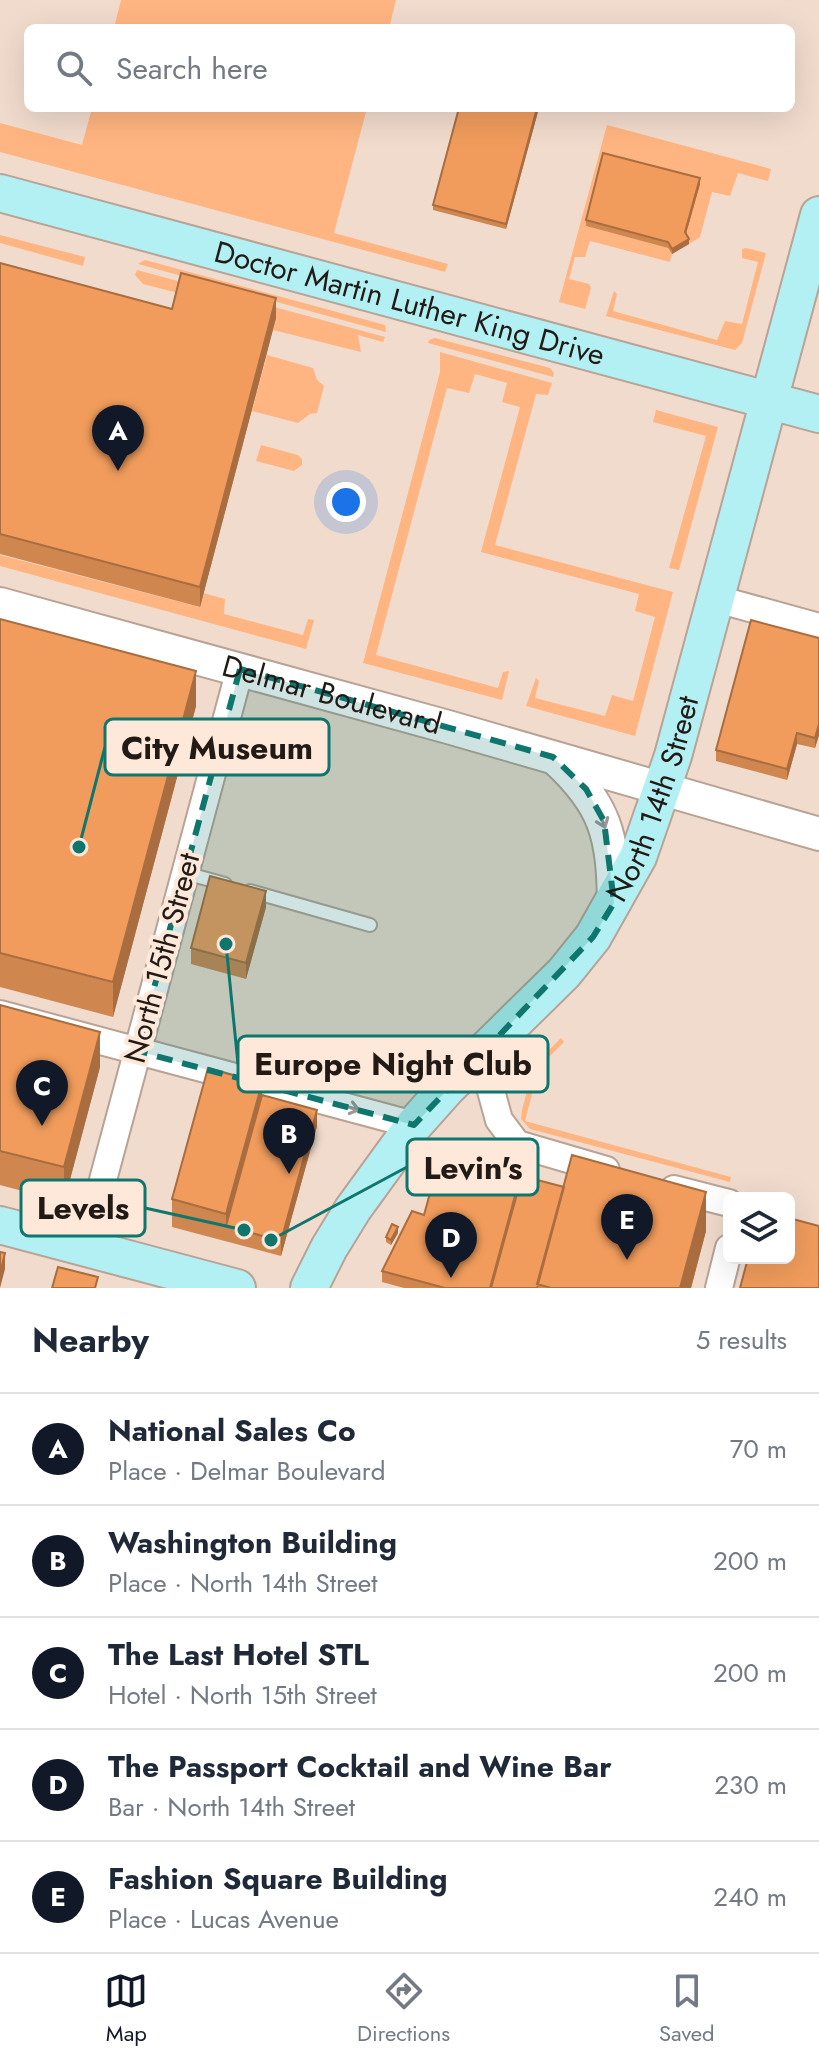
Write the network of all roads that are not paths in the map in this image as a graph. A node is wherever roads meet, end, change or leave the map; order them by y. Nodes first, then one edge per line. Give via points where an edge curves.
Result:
1 (0, 193) edge
2 (819, 215) edge
3 (769, 400) junction
4 (819, 414) edge
5 (717, 599) junction
6 (0, 604) edge
7 (819, 627) edge
8 (240, 669) junction
9 (553, 757) junction
10 (664, 788) junction
11 (819, 834) edge
12 (185, 873) junction
13 (614, 903) junction
14 (370, 925) dead end
15 (0, 1014) edge
16 (137, 1051) junction
17 (481, 1054) junction
18 (414, 1125) junction
19 (627, 1176) edge
20 (655, 1184) edge
21 (723, 1201) edge
22 (0, 1225) edge
23 (85, 1247) junction
24 (725, 1264) edge
25 (237, 1288) edge
26 (309, 1288) edge
27 (719, 1288) edge

1 - 3 main road, Doctor Martin Luther King Drive
2 - 3 main road, North 14th Street
3 - 4 main road, Doctor Martin Luther King Drive
3 - 5 main road, North 14th Street
5 - 7 street
5 - 10 main road, North 14th Street
6 - 8 street, Delmar Boulevard
8 - 9 street, Delmar Boulevard
8 - 12 street, North 15th Street
9 - 10 street, Delmar Boulevard
9 -> 13 street via 586,789 604,821
10 - 11 street, Delmar Boulevard
10 - 13 main road, North 14th Street
12 - 14 lane
12 - 16 street, North 15th Street
13 - 17 main road, North 14th Street via 564,973
15 - 16 street
16 -> 18 street
16 - 23 street, North 15th Street
17 - 18 main road, North 14th Street
17 - 19 street via 507,1134 526,1149
18 - 26 main road, North 14th Street via 353,1209
20 - 21 street
22 - 23 main road
23 - 25 main road
24 - 27 street

